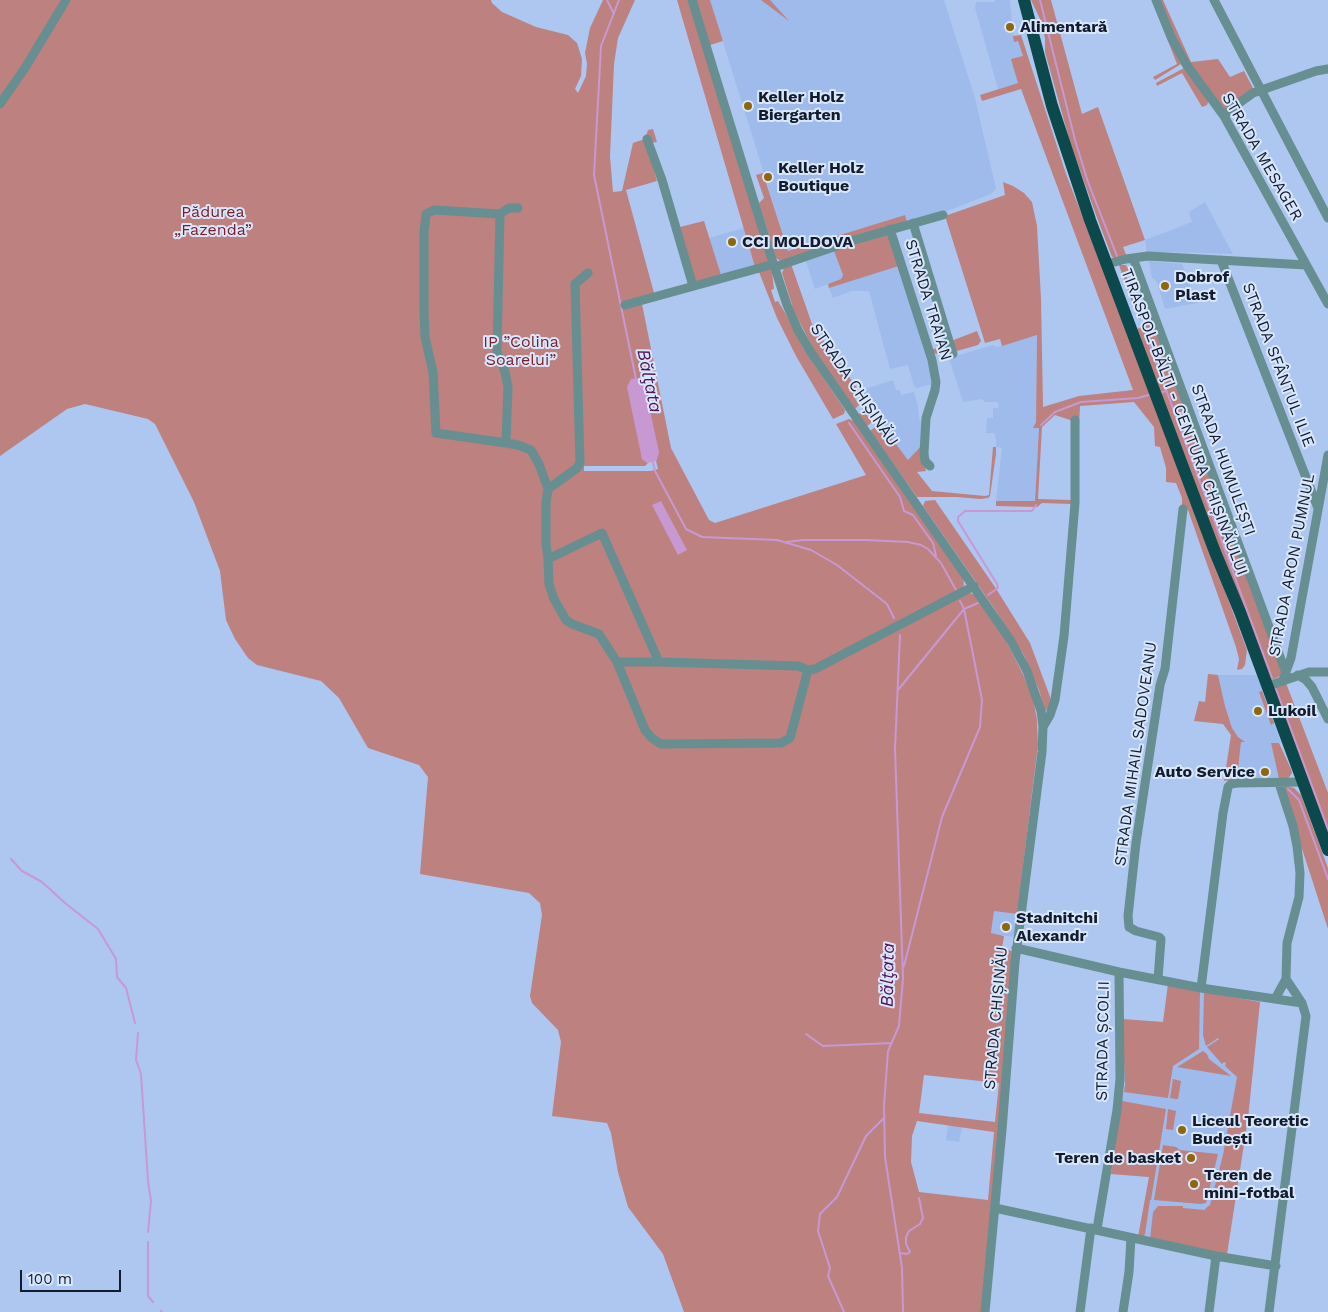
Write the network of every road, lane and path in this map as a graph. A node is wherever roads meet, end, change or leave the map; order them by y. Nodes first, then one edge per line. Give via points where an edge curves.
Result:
1 (66, 0) edge
2 (692, 0) edge
3 (1024, 0) edge
4 (1156, 0) edge
5 (1214, 0) edge
6 (1328, 69) edge
7 (1260, 90) junction
8 (0, 104) edge
9 (1224, 116) junction
10 (647, 139) dead end
11 (518, 208) dead end
12 (500, 214) junction
13 (943, 215) dead end
14 (1328, 218) edge
15 (913, 223) junction
16 (890, 229) junction
17 (1133, 258) junction
18 (1221, 260) junction
19 (1107, 264) junction
20 (1306, 265) junction
21 (774, 266) junction
22 (588, 273) dead end
23 (693, 286) junction
24 (1328, 304) edge
25 (625, 305) dead end
26 (953, 354) dead end
27 (1075, 420) dead end
28 (506, 443) junction
29 (1328, 455) edge
30 (930, 466) dead end
31 (548, 488) junction
32 (1318, 508) junction
33 (1183, 509) dead end
34 (548, 559) junction
35 (974, 586) junction
36 (617, 662) junction
37 (660, 662) junction
38 (808, 670) junction
39 (1328, 672) edge
40 (1298, 675) junction
41 (1284, 676) junction
42 (1268, 686) junction
43 (1328, 719) edge
44 (1043, 727) junction
45 (1304, 782) junction
46 (1279, 783) junction
47 (1328, 850) edge
48 (1016, 948) junction
49 (1118, 972) junction
50 (1158, 979) junction
51 (1286, 979) junction
52 (1201, 988) junction
53 (1275, 999) junction
54 (1302, 1003) junction
55 (996, 1208) junction
56 (1094, 1228) junction
57 (1131, 1238) junction
58 (1216, 1256) junction
59 (1276, 1266) junction
60 (985, 1312) edge
61 (1080, 1312) edge
62 (1123, 1312) edge
63 (1209, 1312) edge
64 (1269, 1312) edge

1 - 8 street
2 - 21 street, STRADA CHIȘINĂU
3 - 19 highway, TIRASPOL-BĂLŢI - CENTURA CHIȘINĂULUI via 1068,157
4 - 9 street, STRADA MESAGER via 1186,64
5 - 7 street
6 - 7 street
7 - 9 street
7 - 14 street
9 - 20 street, STRADA MESAGER
10 - 23 street
11 - 12 street via 509,208
12 - 28 street via 497,351 508,387
12 - 28 street via 434,210 426,214 424,313 425,337 433,372 436,434
13 - 15 street, STRADA TRAIAN
15 - 16 street, STRADA TRAIAN
15 - 26 street, STRADA TRAIAN
16 - 21 street, STRADA TRAIAN
16 - 30 street, STRADA TRAIAN via 932,360 936,382 924,436 925,461
17 - 18 street
17 - 19 street
17 - 41 street, STRADA HUMULEȘTI
18 - 20 street
18 - 32 street, STRADA SFÂNTUL ILIE
19 - 42 highway, TIRASPOL-BĂLŢI - CENTURA CHIȘINĂULUI
20 - 24 street, STRADA MESAGER
21 - 23 street, STRADA TRAIAN
21 - 35 street, STRADA CHIȘINĂU via 787,306 810,351
22 - 31 street via 575,284 580,463
23 - 25 street, STRADA TRAIAN
27 - 44 street, STRADA CHIȘINĂU via 1075,503 1064,636 1054,700
28 - 31 street via 531,450
29 - 32 street, STRADA ARON PUMNUL
31 - 34 street
32 - 41 street, STRADA ARON PUMNUL via 1291,658
33 - 50 street, STRADA MIHAIL SADOVEANU via 1165,668 1136,843 1128,916 1130,928 1161,939
34 - 36 street via 549,584 566,620 599,634
34 - 37 street via 602,533
35 - 38 street via 816,669
35 - 44 street, STRADA CHIȘINĂU via 1028,671
36 - 37 street
36 - 38 street via 645,730 661,744 781,743 790,738
37 - 38 street via 798,666
39 - 40 street
40 - 41 street
40 - 43 street via 1312,687
41 - 42 street
42 - 45 highway, TIRASPOL-BĂLŢI - CENTURA CHIȘINĂULUI
44 - 48 street, STRADA CHIȘINĂU
45 - 46 street
45 - 47 highway, TIRASPOL-BĂLŢI - CENTURA CHIȘINĂULUI
46 - 51 street via 1293,826 1300,873 1299,897 1288,943
46 - 52 street via 1237,783 1228,787
48 - 49 street, STRADA ȘCOLII
48 - 55 street, STRADA CHIȘINĂU
49 - 50 street, STRADA ȘCOLII
49 - 56 street, STRADA ȘCOLII via 1118,1103
50 - 52 street, STRADA ȘCOLII
51 - 53 street
51 - 54 street
52 - 53 street, STRADA ȘCOLII
53 - 54 street, STRADA ȘCOLII
54 - 59 street via 1306,1021
55 - 56 street
55 - 60 street, STRADA CHIȘINĂU
56 - 57 street
56 - 61 street, STRADA ȘCOLII
57 - 58 street
57 - 62 street
58 - 59 street
58 - 63 street
59 - 64 street

